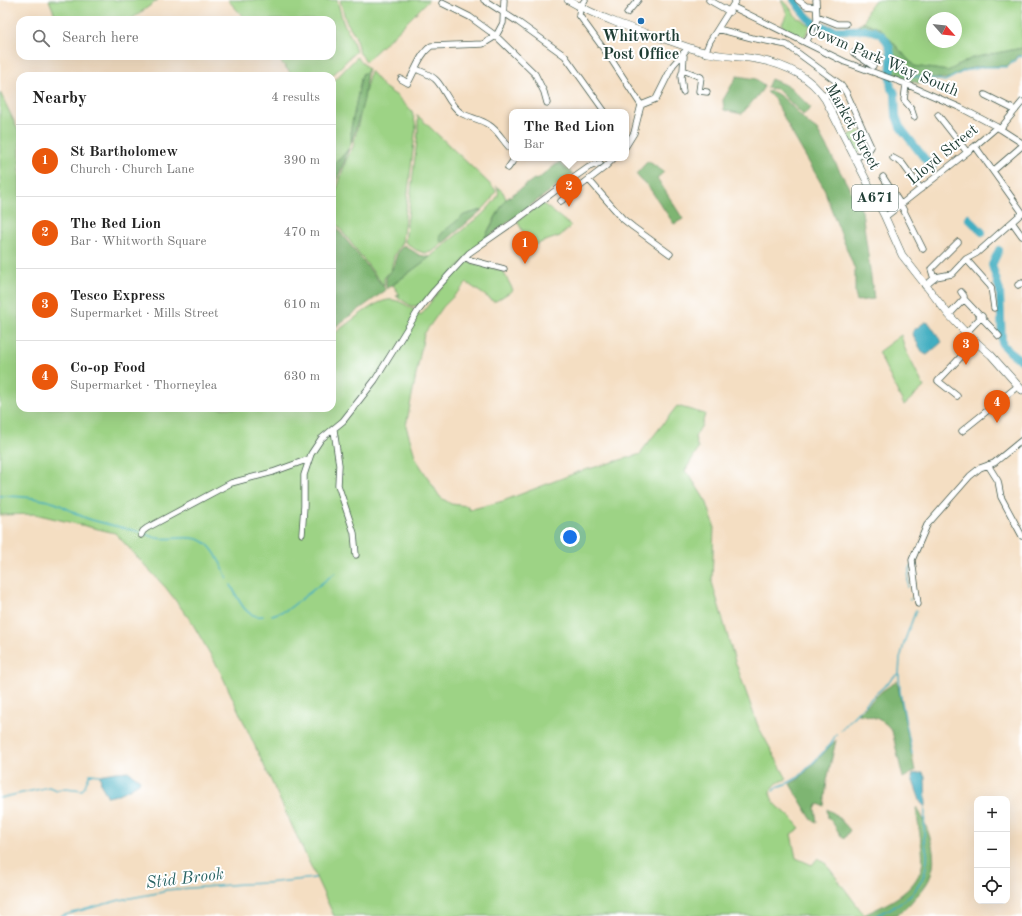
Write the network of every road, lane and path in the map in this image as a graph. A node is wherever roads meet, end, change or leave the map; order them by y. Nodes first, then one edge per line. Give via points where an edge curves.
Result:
1 (484, 0) edge
2 (504, 0) edge
3 (568, 0) edge
4 (585, 0) edge
5 (638, 0) edge
6 (709, 0) edge
7 (736, 0) edge
8 (798, 0) edge
9 (816, 0) edge
10 (442, 3) dead end
11 (580, 7) junction
12 (815, 7) junction
13 (731, 10) junction
14 (503, 13) junction
15 (626, 13) dead end
16 (817, 18) junction
17 (846, 24) dead end
18 (718, 29) junction
19 (496, 36) junction
20 (806, 44) junction
21 (685, 51) junction
22 (705, 53) junction
23 (854, 53) dead end
24 (863, 59) junction
25 (873, 66) dead end
26 (858, 67) junction
27 (416, 69) junction
28 (684, 70) junction
29 (401, 78) dead end
30 (840, 84) junction
31 (906, 84) junction
32 (683, 92) dead end
33 (708, 92) dead end
34 (985, 95) dead end
35 (824, 97) junction
36 (1022, 102) edge
37 (547, 103) dead end
38 (641, 105) junction
39 (603, 109) edge
40 (1015, 110) junction
41 (938, 115) dead end
42 (914, 117) dead end
43 (998, 128) junction
44 (629, 141) edge
45 (1022, 143) edge
46 (976, 146) junction
47 (1022, 146) edge
48 (509, 147) edge
49 (967, 152) junction
50 (855, 158) junction
51 (892, 158) dead end
52 (514, 161) edge
53 (598, 161) edge
54 (600, 161) edge
55 (611, 161) edge
56 (605, 167) junction
57 (508, 168) dead end
58 (993, 171) junction
59 (883, 177) dead end
60 (589, 180) junction
61 (921, 189) junction
62 (561, 201) dead end
63 (901, 205) junction
64 (1022, 213) edge
65 (885, 217) junction
66 (1012, 222) junction
67 (1022, 236) edge
68 (958, 242) dead end
69 (924, 249) dead end
70 (670, 254) dead end
71 (465, 257) junction
72 (966, 259) junction
73 (504, 269) dead end
74 (934, 279) junction
75 (925, 286) junction
76 (961, 292) dead end
77 (964, 299) junction
78 (994, 308) dead end
79 (949, 314) junction
80 (982, 316) junction
81 (966, 332) junction
82 (999, 336) dead end
83 (976, 342) junction
84 (1020, 388) edge
85 (956, 396) dead end
86 (334, 430) junction
87 (962, 431) dead end
88 (1022, 440) edge
89 (309, 459) junction
90 (988, 464) junction
91 (302, 534) dead end
92 (142, 535) dead end
93 (1022, 536) edge
94 (356, 555) dead end
95 (918, 604) dead end

1 - 14 street
2 - 14 street
3 - 11 main road, Market Street / A671
4 - 11 street
5 - 15 street
6 - 13 street, Cowm Park Way South
7 - 13 street
8 - 12 street via 806,6
9 - 12 street
10 - 19 street via 470,17
11 - 21 main road, Market Street / A671
11 - 38 street via 579,14
12 - 16 street
13 - 18 street
13 - 20 street, Cowm Park Way South
14 - 19 street via 503,22
14 - 39 street via 565,56
16 - 17 street
16 - 20 street
18 - 22 street
18 - 30 street via 787,45
19 - 27 street via 483,44 431,46 426,49
19 - 37 street via 535,74
20 - 26 street, Cowm Park Way South
21 - 22 main road, Market Street / A671
21 - 28 street
21 - 38 street via 673,65 656,99
22 - 35 main road, Market Street / A671 via 762,60 785,67 809,80
23 - 24 street
24 - 25 street
24 - 26 street
26 - 31 street, Cowm Park Way South
27 - 29 street via 408,83
27 - 48 street via 438,81 446,97 460,112 490,125
28 - 32 street via 681,76
28 - 33 street via 701,77 699,91
30 - 35 street
30 - 50 street via 871,146 867,152
31 - 42 street via 904,100
31 - 43 street, Cowm Park Way South via 961,108
34 - 40 street
35 - 50 main road, Market Street / A671
36 - 40 street, Lloyd Street
38 - 44 street via 634,133
40 - 43 street, Lloyd Street
41 - 49 street
43 - 45 street, Cowm Park Way South
43 - 46 street, Lloyd Street
46 - 49 street, Lloyd Street
46 - 58 street
47 - 58 street
49 - 61 street, Lloyd Street
50 - 65 main road, Market Street / A671
51 - 61 street via 902,163
52 - 57 street
53 - 71 street
54 - 56 street
55 - 56 street
56 - 60 street
58 - 64 street
59 - 63 street
60 - 62 street
60 - 70 street via 623,219
61 - 63 street, Lloyd Street
63 - 65 street, Lloyd Street
63 - 69 street
64 - 66 street
65 - 75 main road, Market Street / A671 via 902,256
66 - 67 street
66 - 72 street via 977,253
68 - 74 street via 931,269
71 - 73 street
71 - 86 street via 418,311 375,380 344,421
72 - 74 street via 952,274
72 - 78 street via 991,287
74 - 75 street
75 - 79 main road, Market Street / A671
76 - 77 street
77 - 79 street
77 - 80 street
79 - 81 main road, Market Street / A671
80 - 81 street
80 - 82 street
81 - 83 main road, Market Street / A671
83 - 84 main road, Market Street / A671
83 - 85 street via 938,382
84 - 87 street
86 - 89 street via 321,439
86 - 94 street via 339,465 338,485 354,533
88 - 90 street via 994,463
89 - 91 street via 304,475
89 - 92 street via 231,483 147,528
90 - 93 street via 998,481 1001,497
90 - 95 street via 970,476 927,524 912,560

